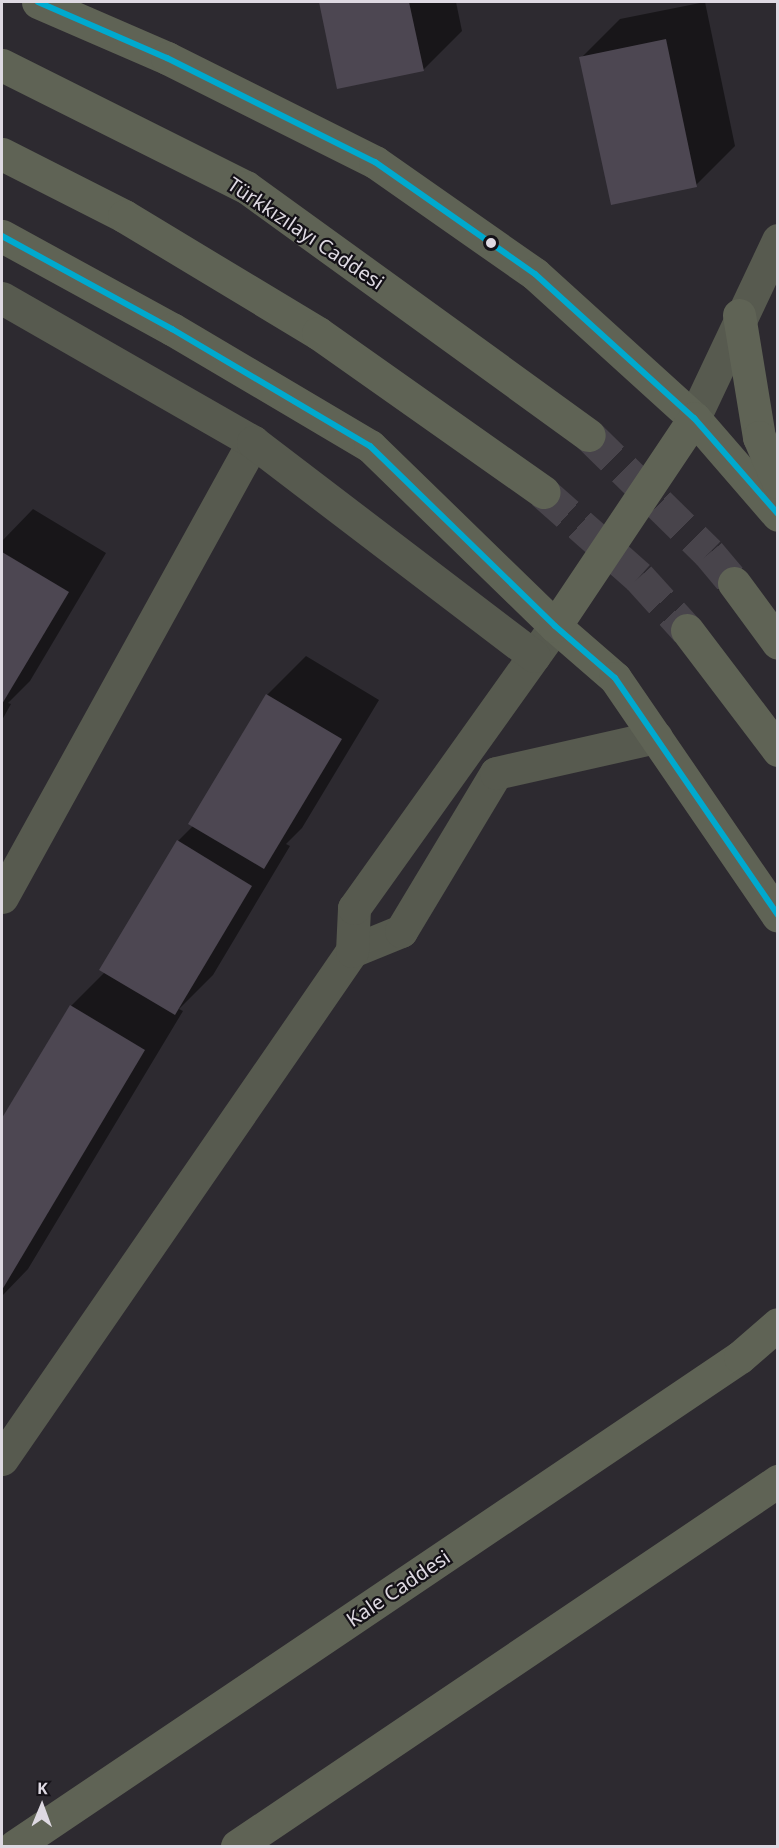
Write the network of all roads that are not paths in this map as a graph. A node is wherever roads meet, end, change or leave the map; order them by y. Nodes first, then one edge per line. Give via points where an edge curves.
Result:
1 (38, 2) edge
2 (2, 65) edge
3 (2, 154) edge
4 (2, 236) edge
5 (777, 240) edge
6 (2, 298) edge
7 (739, 315) junction
8 (694, 418) junction
9 (589, 435) tunnel mouth
10 (252, 442) junction
11 (777, 482) edge
12 (543, 492) tunnel mouth
13 (777, 515) edge
14 (734, 583) tunnel mouth
15 (555, 627) junction
16 (687, 630) tunnel mouth
17 (777, 643) edge
18 (534, 656) junction
19 (656, 737) junction
20 (777, 750) edge
21 (2, 897) edge
22 (777, 916) edge
23 (352, 951) junction
24 (777, 1324) edge
25 (2, 1459) edge
26 (777, 1481) edge
27 (15, 1846) edge
28 (237, 1846) edge

1 - 8 main road via 167,58 375,162 535,274
2 - 9 main road, Türkkızılayı Caddesi via 246,187
3 - 12 main road via 124,216 318,333
4 - 15 main road via 172,329 370,446
5 - 7 street
6 - 10 street
7 - 8 street
7 - 11 main road via 759,437
8 - 13 main road
8 - 15 main road
10 - 18 street
10 - 21 street
14 - 17 main road
15 - 18 street
15 - 19 main road via 615,678
16 - 20 main road
18 - 23 street via 354,908
19 - 22 main road
19 - 23 street via 496,773 401,931
23 - 25 street
24 - 27 main road, Kale Caddesi via 740,1357
26 - 28 main road

